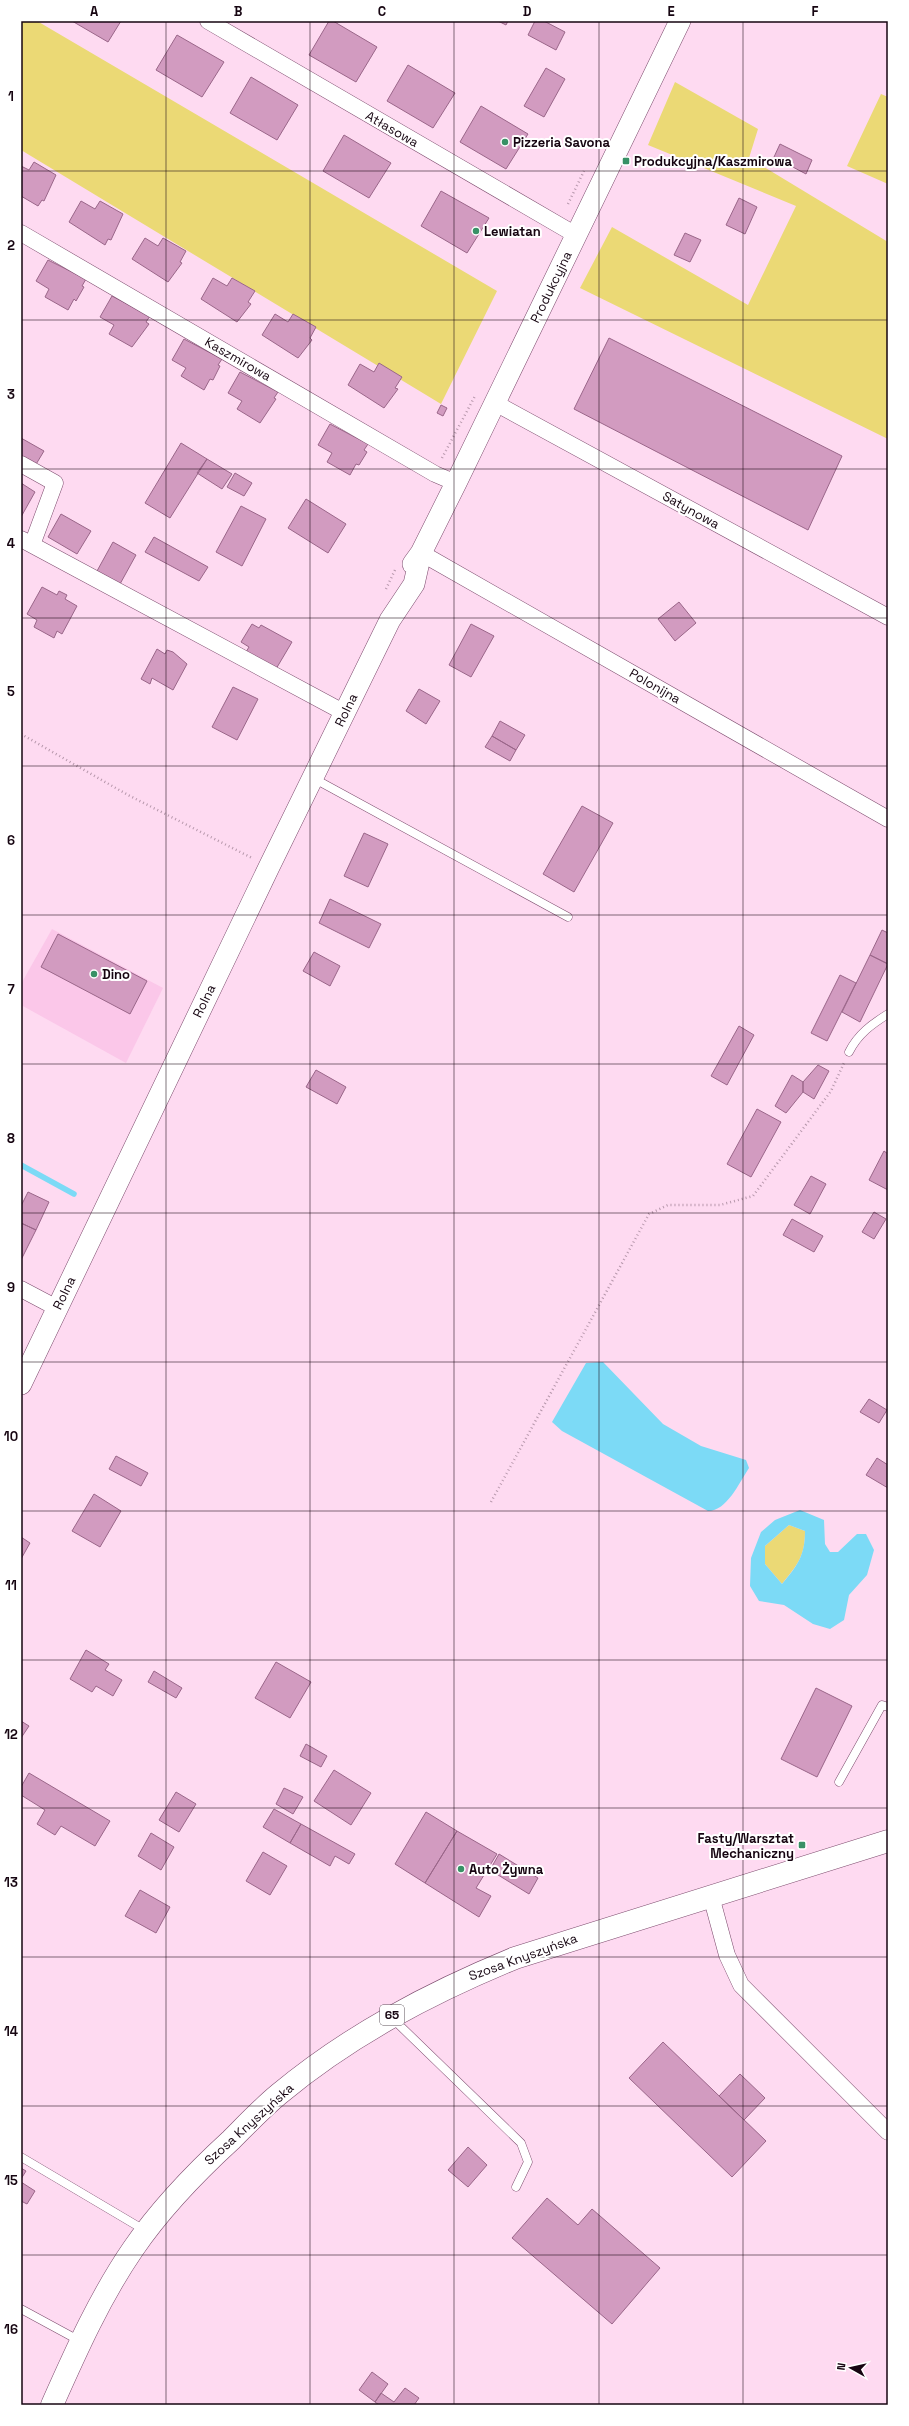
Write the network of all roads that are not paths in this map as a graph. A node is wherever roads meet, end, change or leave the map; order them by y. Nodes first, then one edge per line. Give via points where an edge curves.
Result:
1 (208, 21) edge
2 (680, 21) edge
3 (21, 233) edge
4 (576, 235) junction
5 (495, 403) junction
6 (21, 464) edge
7 (456, 483) junction
8 (26, 542) edge
9 (421, 553) junction
10 (888, 617) edge
11 (345, 713) junction
12 (313, 777) junction
13 (888, 819) edge
14 (568, 917) dead end
15 (888, 1014) edge
16 (849, 1052) road end
17 (21, 1289) edge
18 (57, 1308) junction
19 (21, 1384) edge
20 (888, 1707) edge
21 (839, 1782) dead end
22 (888, 1841) edge
23 (711, 1896) junction
24 (390, 2016) junction
25 (888, 2132) edge
26 (21, 2157) edge
27 (516, 2187) dead end
28 (147, 2231) junction
29 (21, 2309) edge
30 (81, 2341) junction
31 (52, 2405) edge

1 - 4 street, Atłasowa
2 - 4 street, Produkcyjna
3 - 7 street, Kaszmirowa via 428,470
4 - 5 street, Produkcyjna
5 - 7 street, Produkcyjna
5 - 10 street, Satynowa
6 - 8 street via 55,483
7 - 9 street, Produkcyjna
8 - 11 street
9 - 11 street, Rolna via 414,584 390,620
9 - 13 street, Polonijna
11 - 12 street, Rolna
12 - 14 lane
12 - 18 street, Rolna
15 - 16 lane via 874,1022 855,1039
17 - 18 street
18 - 19 street, Rolna
20 - 21 lane via 882,1705
22 - 23 main road, Szosa Knyszyńska / 65
23 - 24 main road, Szosa Knyszyńska / 65 via 514,1958 455,1982
23 - 25 street via 727,1955 741,1985
24 - 27 lane via 521,2143 528,2162
24 - 28 main road, Szosa Knyszyńska / 65 via 332,2054 279,2094 203,2166
26 - 28 lane
28 - 30 main road, Szosa Knyszyńska / 65 via 111,2285
29 - 30 lane
30 - 31 main road, Szosa Knyszyńska / 65

